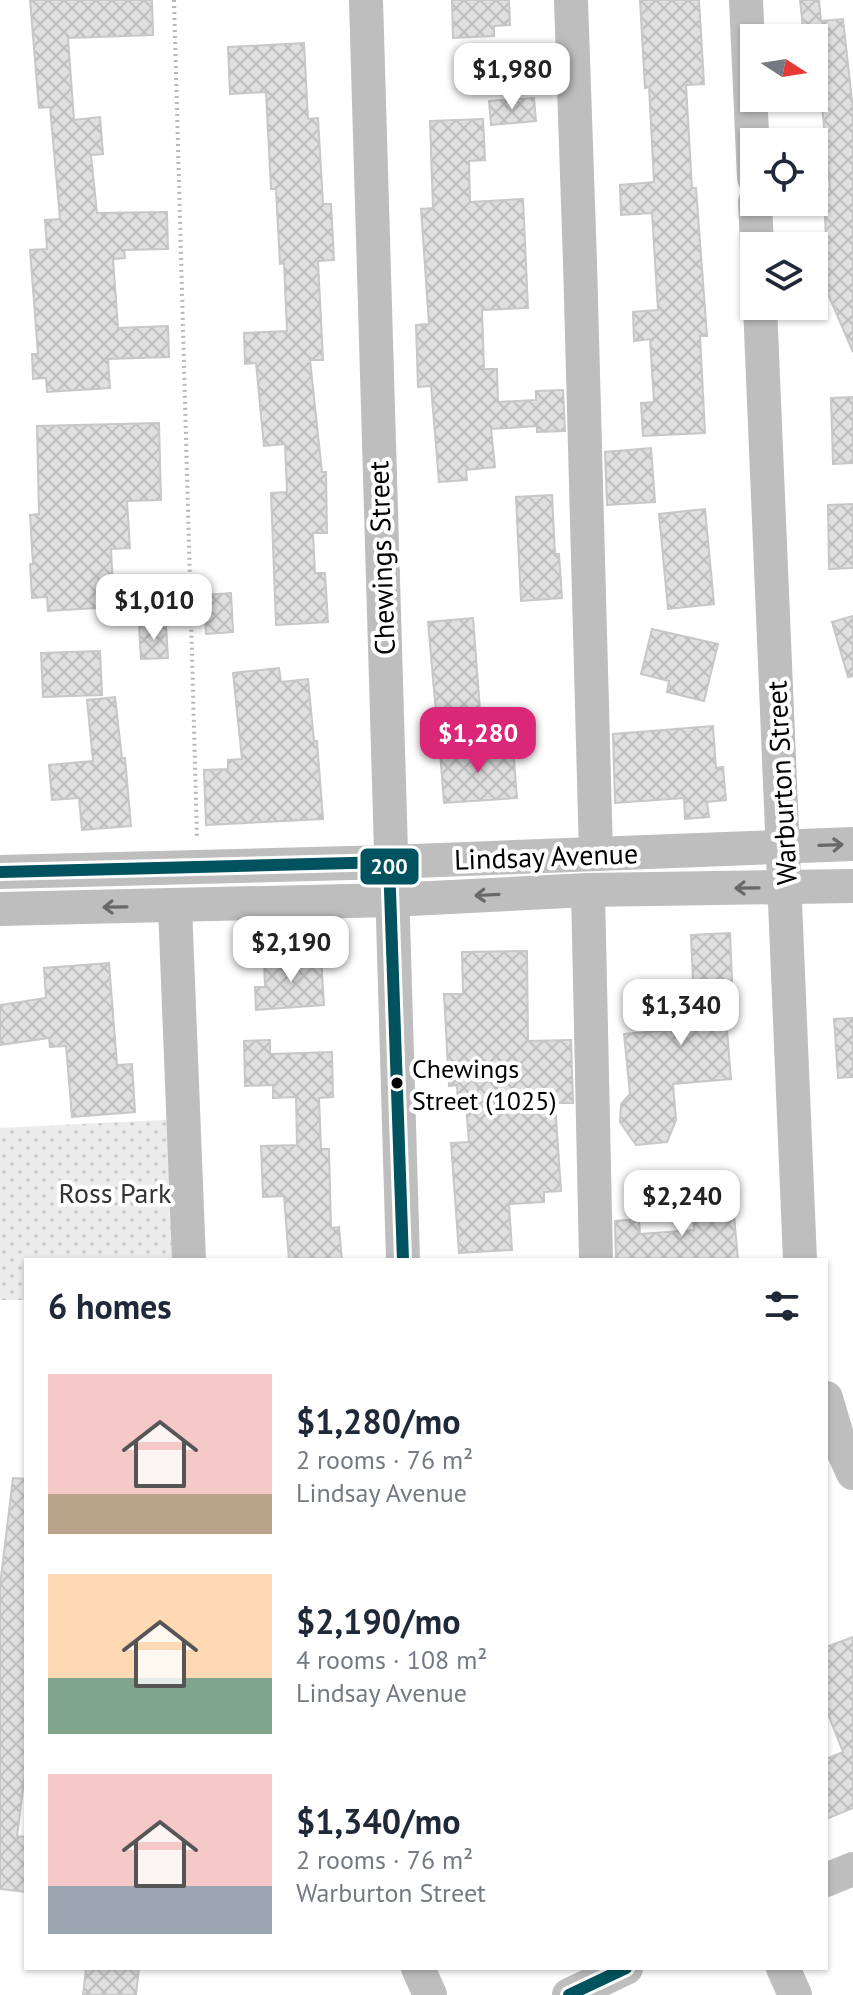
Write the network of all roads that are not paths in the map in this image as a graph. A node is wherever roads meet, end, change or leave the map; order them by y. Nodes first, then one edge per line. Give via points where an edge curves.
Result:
1 (366, 0) edge
2 (571, 0) edge
3 (746, 0) edge
4 (752, 128) edge
5 (761, 320) edge
6 (853, 844) edge
7 (783, 847) junction
8 (596, 854) junction
9 (389, 862) junction
10 (0, 872) edge
11 (853, 886) edge
12 (785, 887) junction
13 (588, 890) junction
14 (391, 900) junction
15 (175, 906) junction
16 (0, 909) edge
17 (189, 1258) edge
18 (403, 1258) edge
19 (596, 1258) edge
20 (800, 1258) edge
21 (828, 1405) edge
22 (853, 1473) edge
23 (853, 1869) edge
24 (828, 1879) edge
25 (419, 1970) edge
26 (622, 1970) edge
27 (784, 1970) edge
28 (430, 1995) edge
29 (569, 1995) edge
30 (795, 1995) edge

1 - 9 street, Chewings Street
2 - 8 street
3 - 4 street
5 - 7 street, Warburton Street
7 -> 6 street, Lindsay Avenue
7 - 8 street, Lindsay Avenue
7 - 12 street, Warburton Street
8 - 9 street, Lindsay Avenue
9 - 10 street, Lindsay Avenue
9 - 14 street, Chewings Street
11 - 12 street, Lindsay Avenue
12 -> 13 street, Lindsay Avenue
12 - 20 street, Warburton Street
13 -> 14 street, Lindsay Avenue
13 - 19 street
14 - 15 street, Lindsay Avenue
14 - 18 street, Chewings Street
15 -> 16 street, Lindsay Avenue
15 - 17 street
21 - 22 street
23 - 24 street
25 - 28 street
26 - 29 street
27 - 30 street

